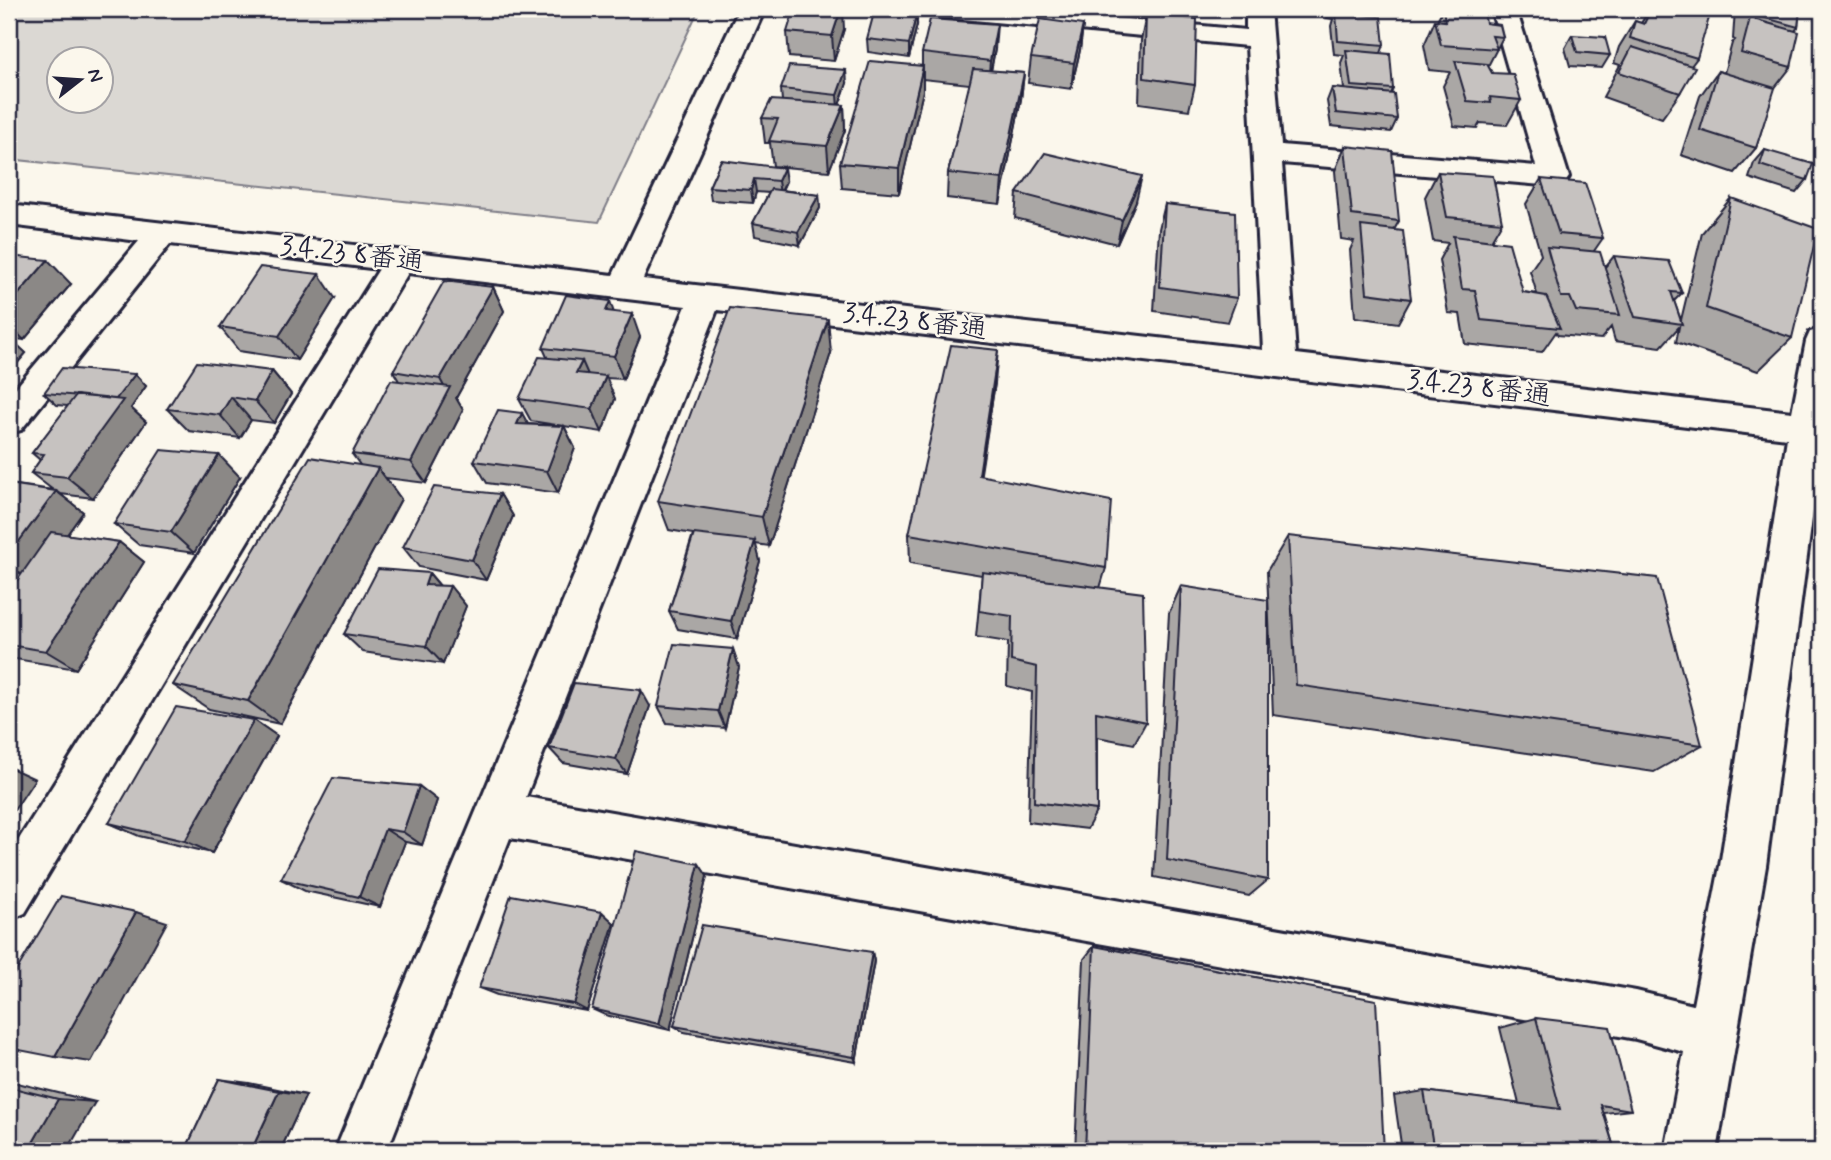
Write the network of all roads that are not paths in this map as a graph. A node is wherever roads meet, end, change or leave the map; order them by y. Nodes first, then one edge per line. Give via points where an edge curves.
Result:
1 (752, 9) edge
2 (942, 9) edge
3 (1258, 9) edge
4 (1504, 9) edge
5 (1260, 39) junction
6 (1267, 153) junction
7 (9, 215) edge
8 (162, 233) junction
9 (400, 261) junction
10 (623, 287) junction
11 (706, 297) junction
12 (1822, 341) edge
13 (1280, 365) junction
14 (9, 420) edge
15 (1814, 428) edge
16 (497, 814) junction
17 (9, 897) edge
18 (1712, 1034) junction
19 (361, 1151) edge
20 (1691, 1151) edge

1 - 10 street
2 - 5 street
3 - 5 street
4 - 6 street via 1554,177
5 - 6 street
6 - 13 street
7 - 8 street, 3.4.23 8番通
8 - 9 street, 3.4.23 8番通
8 - 14 street
9 - 10 street, 3.4.23 8番通
9 - 17 street
10 - 11 street, 3.4.23 8番通
11 - 13 street, 3.4.23 8番通
11 - 16 street
12 - 15 street
13 - 15 street, 3.4.23 8番通
15 - 18 street
16 - 18 street via 1636,1015
16 - 19 street
18 - 20 street

